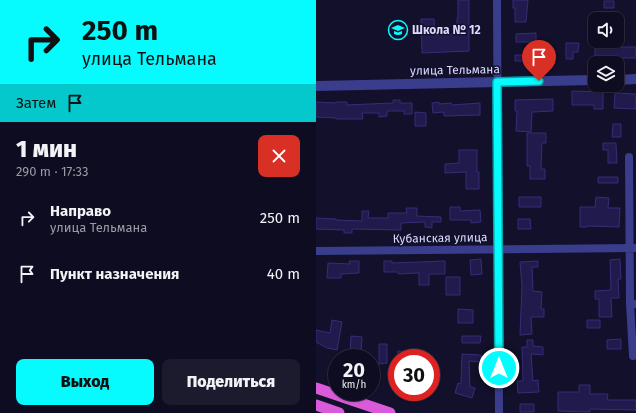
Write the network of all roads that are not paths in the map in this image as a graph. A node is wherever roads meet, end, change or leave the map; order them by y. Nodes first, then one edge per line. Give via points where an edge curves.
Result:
1 (497, 0) edge
2 (636, 79) edge
3 (588, 80) edge
4 (624, 80) edge
5 (497, 82) junction
6 (316, 86) edge
7 (629, 157) dead end
8 (633, 201) edge
9 (633, 248) edge
10 (499, 249) junction
11 (316, 251) edge
12 (633, 304) edge
13 (633, 356) dead end
14 (316, 388) edge
15 (316, 405) edge
16 (339, 413) edge
17 (390, 413) edge
18 (499, 413) edge

1 - 5 street
2 - 4 street
3 - 5 street, улица Тельмана
5 - 6 street, улица Тельмана
5 - 10 street
7 - 8 street
8 - 9 street
9 - 10 street, Кубанская улица
9 - 12 street
10 - 11 street, Кубанская улица
10 - 18 street
12 - 13 street
14 - 17 highway
15 - 16 highway

